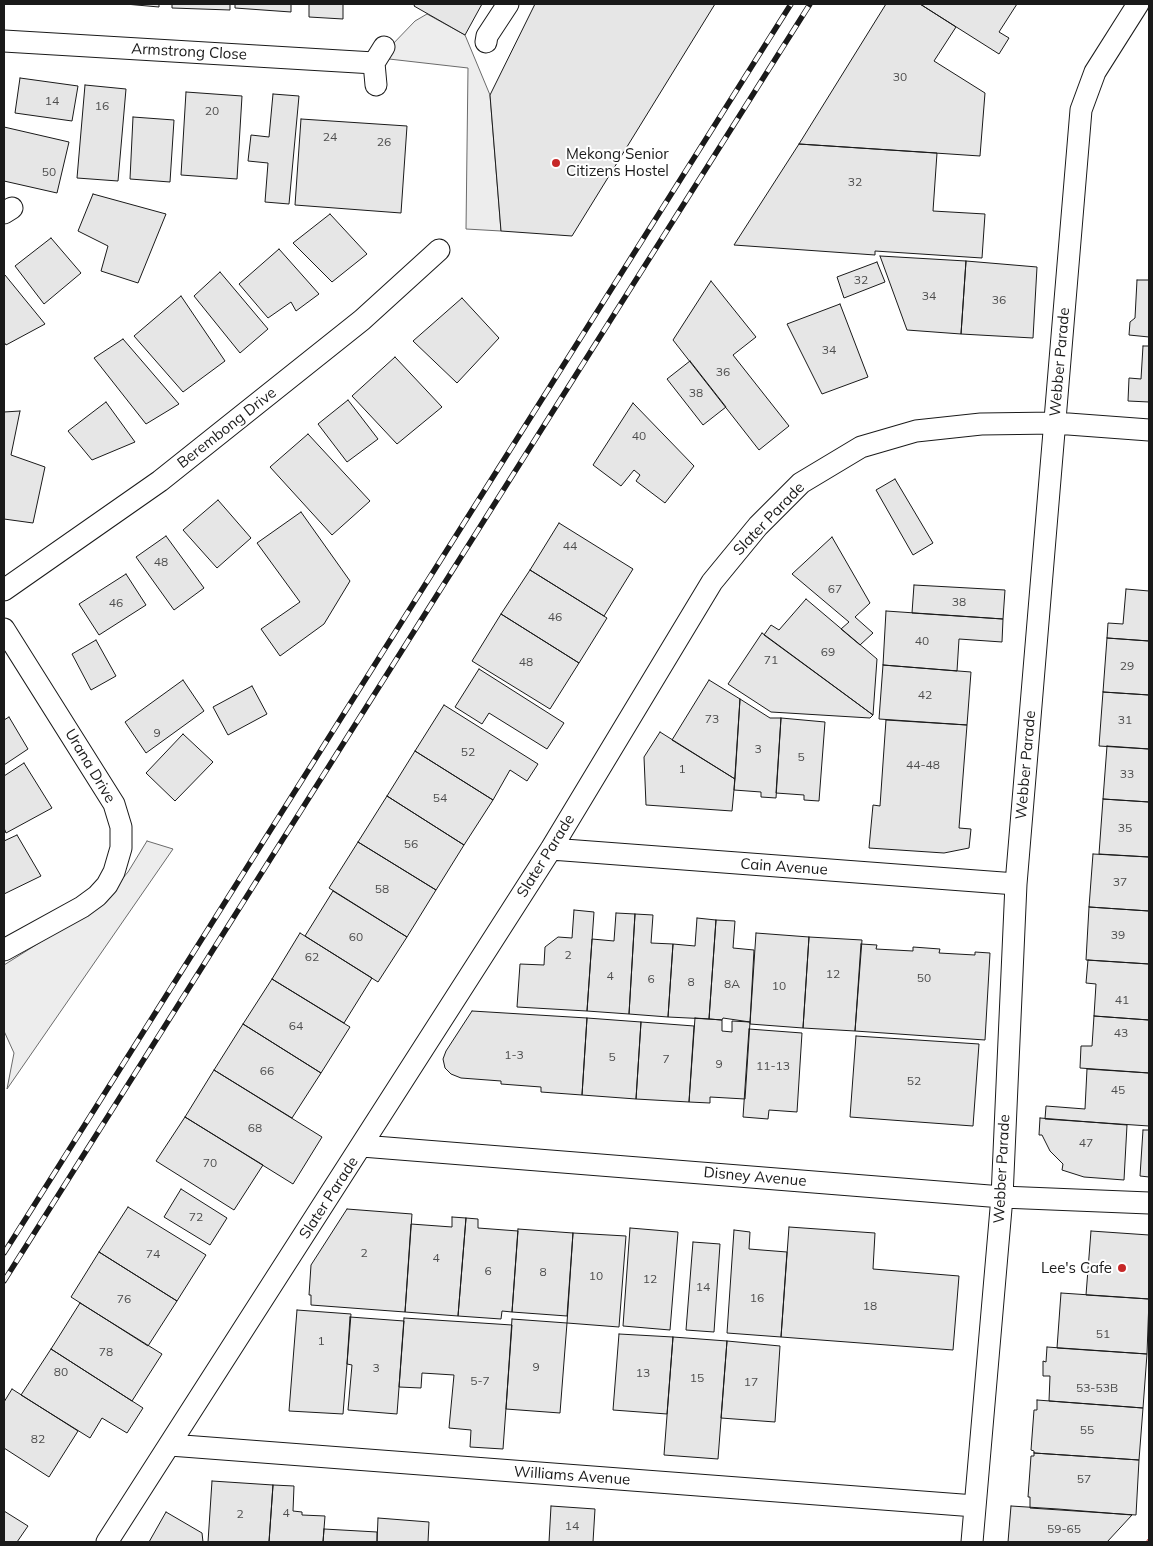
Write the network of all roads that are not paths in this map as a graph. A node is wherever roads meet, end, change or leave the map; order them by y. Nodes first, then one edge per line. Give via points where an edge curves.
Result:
1 (508, 4) edge
2 (1138, 4) edge
3 (4, 41) edge
4 (486, 42) dead end
5 (376, 85) dead end
6 (439, 250) dead end
7 (1055, 424) junction
8 (1149, 430) edge
9 (4, 590) edge
10 (4, 629) edge
11 (552, 849) junction
12 (1016, 884) junction
13 (4, 950) edge
14 (362, 1146) junction
15 (1002, 1197) junction
16 (1149, 1203) edge
17 (170, 1445) junction
18 (974, 1506) junction
19 (107, 1542) edge
20 (972, 1542) edge

1 - 4 street
2 - 7 street, Webber Parade via 1095,72 1081,110
3 - 5 street, Armstrong Close via 379,55
6 - 9 street, Berembong Drive via 362,320 160,481
7 - 8 street, Slater Parade
7 - 11 street, Slater Parade via 981,424 916,431 861,447 801,483 758,526 712,582
7 - 12 street, Webber Parade
10 - 13 street, Urana Drive via 108,793 121,827 114,872 102,890 82,906
11 - 12 street, Cain Avenue
11 - 14 street, Slater Parade
12 - 15 street, Webber Parade
14 - 15 street, Disney Avenue
14 - 17 street, Slater Parade
15 - 16 street, Disney Avenue
15 - 18 street, Webber Parade
17 - 18 street, Williams Avenue
17 - 19 street, Slater Parade
18 - 20 street, Webber Parade

